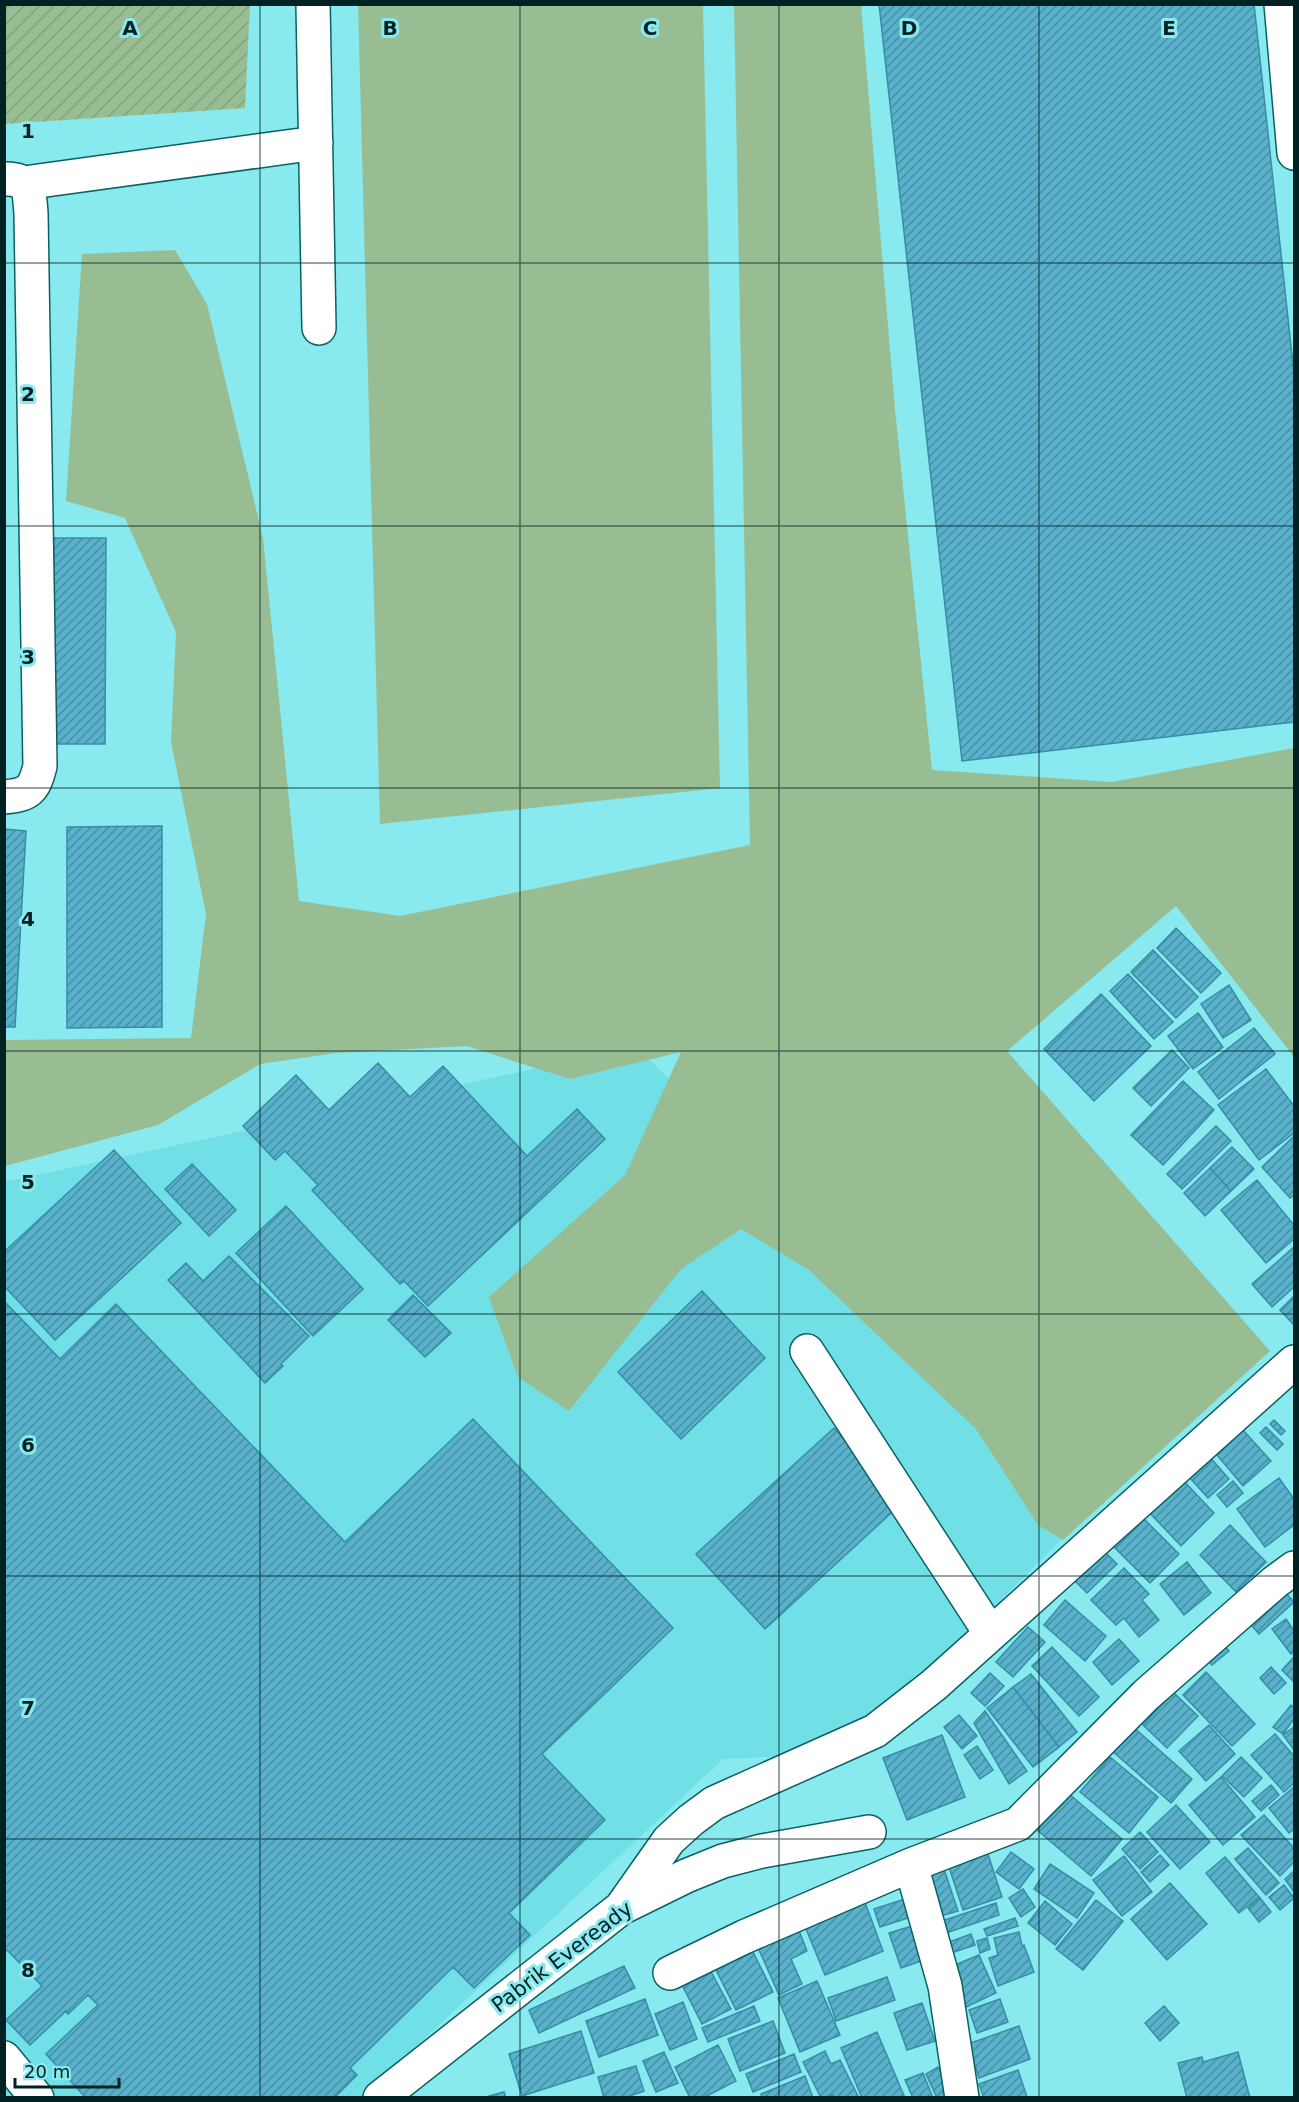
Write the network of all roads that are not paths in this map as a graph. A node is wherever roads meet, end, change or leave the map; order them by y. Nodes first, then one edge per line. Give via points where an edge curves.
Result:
1 (313, 4) edge
2 (1281, 4) edge
3 (316, 143) junction
4 (1294, 153) edge
5 (14, 181) edge
6 (319, 328) dead end
7 (4, 797) edge
8 (807, 1351) dead end
9 (1294, 1362) edge
10 (1294, 1568) edge
11 (991, 1634) junction
12 (869, 1832) dead end
13 (911, 1865) junction
14 (621, 1908) junction
15 (670, 1973) dead end
16 (4, 2058) edge
17 (37, 2097) edge
18 (380, 2097) edge
19 (962, 2097) edge

1 - 3 street
2 - 4 street
3 - 5 street
3 - 6 street
5 - 7 street via 29,192 31,213 40,766 34,786 17,796
8 - 11 street
9 - 11 street
10 - 13 street via 1146,1695 1018,1824
11 - 14 street via 875,1731 714,1803 691,1820 669,1840
12 - 14 street, Pabrik Eveready via 723,1860
13 - 15 street
13 - 19 street via 945,1986
14 - 18 street, Pabrik Eveready
16 - 17 street

